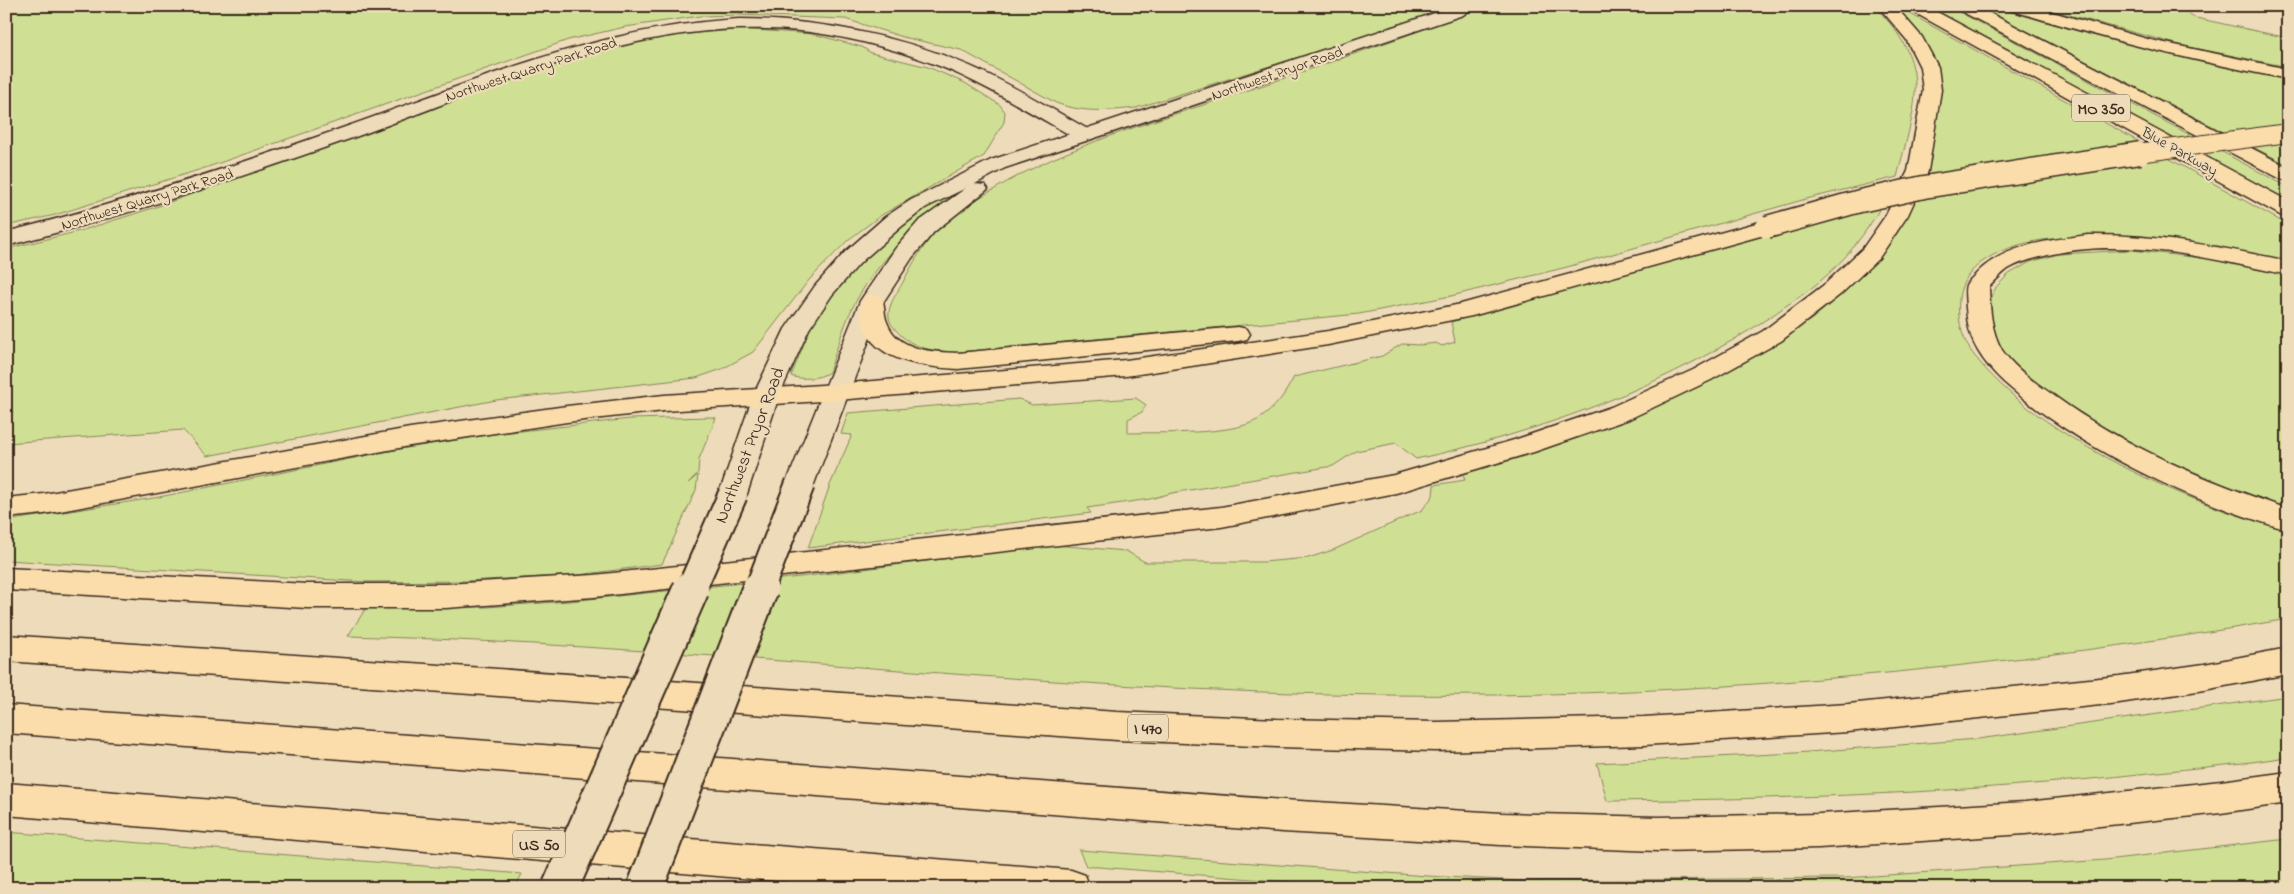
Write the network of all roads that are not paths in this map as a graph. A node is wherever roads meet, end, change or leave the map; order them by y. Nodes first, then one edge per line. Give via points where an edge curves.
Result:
1 (1468, 6) edge
2 (1886, 6) edge
3 (1914, 6) edge
4 (1963, 6) edge
5 (2013, 6) edge
6 (2288, 74) edge
7 (2288, 133) edge
8 (1084, 135) junction
9 (2288, 175) edge
10 (2288, 210) edge
11 (6, 239) edge
12 (2288, 268) edge
13 (872, 301) junction
14 (1409, 322) junction
15 (837, 392) junction
16 (766, 396) junction
17 (6, 508) edge
18 (2288, 520) edge
19 (6, 578) edge
20 (6, 648) edge
21 (2288, 662) edge
22 (6, 719) edge
23 (2288, 786) edge
24 (6, 799) edge
25 (560, 888) edge
26 (645, 888) edge
27 (1071, 888) edge

1 - 8 main road, Northwest Pryor Road
2 - 19 highway via 1914,37 1929,67 1932,90 1918,171 1897,214 1871,253 1833,289 1772,336 1702,375 1620,413 1524,446 1396,484 1221,517 594,586 446,596 307,596
3 - 10 highway, Blue Parkway / MO 350
4 - 9 highway, Blue Parkway / MO 350
5 - 6 highway via 2145,44
7 - 14 highway, bridge via 1961,180 1871,199 1464,311
8 - 11 main road, Northwest Quarry Park Road via 974,74 927,56 837,31 732,24 620,39 560,56 159,198 83,221
8 - 13 main road, Northwest Pryor Road via 973,191 926,227 902,254
8 - 16 main road, Northwest Pryor Road via 998,164 918,204 893,222 853,257 822,291 797,329
12 - 18 highway via 2138,242 2040,249 2000,264 1978,286 1978,318 1991,352 2019,382 2066,419 2205,490
13 - 14 highway via 874,321 883,338 894,346 912,356 958,362 1231,334
13 - 15 main road, Northwest Pryor Road
14 - 15 highway via 1328,338 1126,368
15 - 16 highway
15 - 26 main road, Northwest Pryor Road, bridge
16 - 17 highway via 548,416
16 - 25 main road, Northwest Pryor Road, bridge via 732,494
20 - 21 highway, I 470 via 1118,726 1424,736 1541,735 1886,714 2129,688
22 - 23 highway via 1283,816 1648,834 1819,831 2026,818 2221,797
24 - 27 highway, US 50

